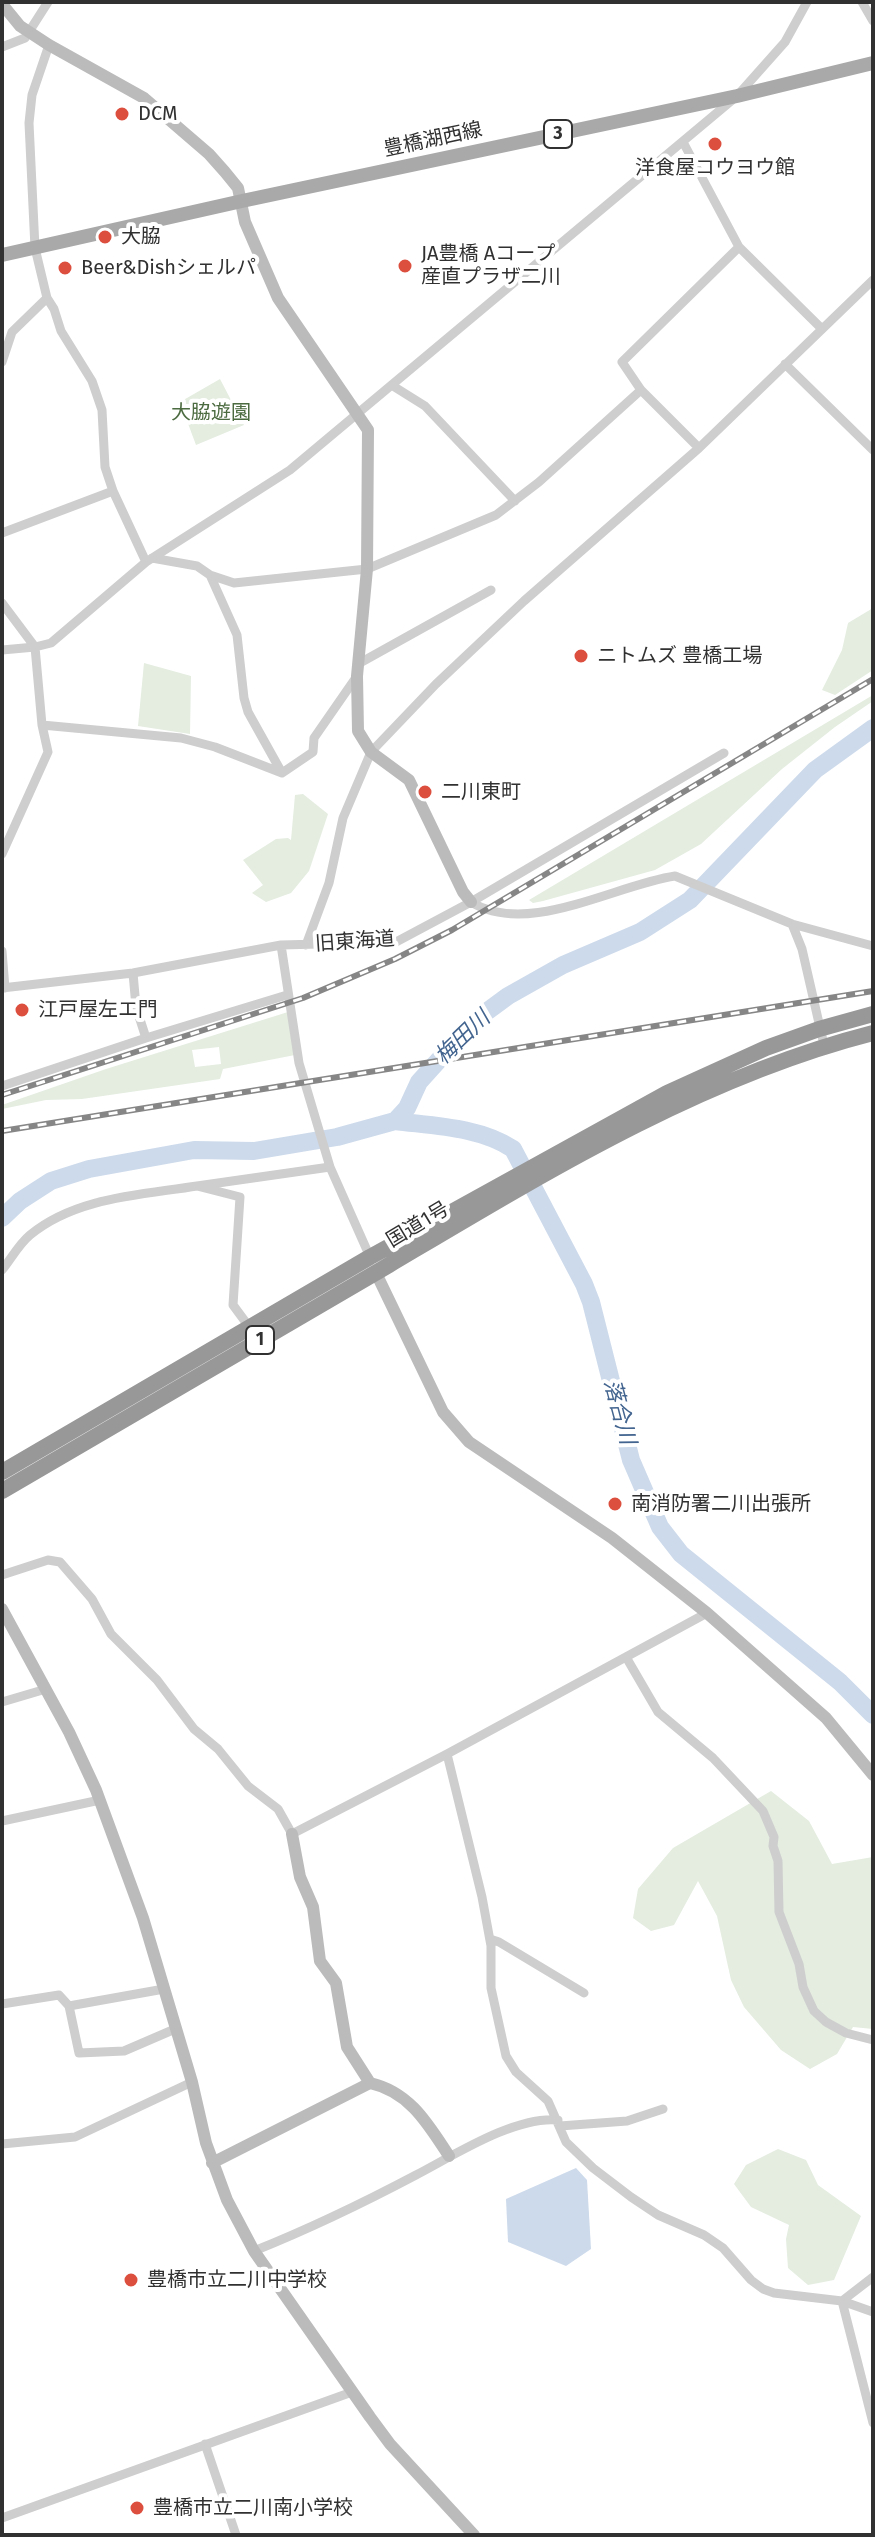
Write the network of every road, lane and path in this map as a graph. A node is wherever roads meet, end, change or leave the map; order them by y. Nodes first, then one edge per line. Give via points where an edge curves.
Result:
1 (48, 2) edge
2 (807, 2) edge
3 (862, 2) edge
4 (2, 4) edge
5 (873, 21) edge
6 (30, 32) junction
7 (49, 45) junction
8 (2, 47) edge
9 (873, 63) edge
10 (737, 96) junction
11 (683, 142) junction
12 (242, 201) junction
13 (739, 247) junction
14 (35, 248) junction
15 (2, 255) edge
16 (873, 280) edge
17 (47, 298) junction
18 (821, 328) junction
19 (2, 362) edge
20 (785, 364) junction
21 (393, 386) junction
22 (641, 390) junction
23 (359, 415) junction
24 (699, 448) junction
25 (873, 450) edge
26 (113, 491) junction
27 (515, 501) junction
28 (2, 533) edge
29 (149, 560) junction
30 (367, 569) junction
31 (210, 575) junction
32 (491, 590) dead end
33 (2, 603) edge
34 (35, 647) junction
35 (2, 650) edge
36 (357, 670) junction
37 (42, 725) junction
38 (371, 752) junction
39 (724, 753) dead end
40 (282, 773) junction
41 (2, 854) edge
42 (471, 902) junction
43 (792, 924) junction
44 (281, 945) junction
45 (306, 945) junction
46 (873, 946) edge
47 (2, 951) edge
48 (133, 973) junction
49 (4, 988) edge
50 (287, 995) junction
51 (873, 1014) edge
52 (873, 1033) edge
53 (822, 1037) junction
54 (146, 1038) junction
55 (2, 1086) edge
56 (329, 1165) junction
57 (197, 1186) junction
58 (373, 1265) junction
59 (2, 1270) edge
60 (250, 1328) junction
61 (2, 1472) edge
62 (2, 1491) edge
63 (2, 1575) edge
64 (2, 1609) edge
65 (707, 1613) junction
66 (626, 1657) junction
67 (46, 1689) junction
68 (2, 1702) edge
69 (447, 1754) junction
70 (873, 1775) edge
71 (100, 1800) junction
72 (2, 1821) edge
73 (292, 1834) junction
74 (490, 1939) junction
75 (164, 1989) junction
76 (584, 1993) dead end
77 (2, 2004) edge
78 (69, 2006) junction
79 (175, 2029) junction
80 (873, 2040) edge
81 (192, 2082) junction
82 (370, 2083) junction
83 (663, 2109) dead end
84 (559, 2123) junction
85 (2, 2144) edge
86 (449, 2156) junction
87 (212, 2163) junction
88 (254, 2251) junction
89 (873, 2277) edge
90 (842, 2301) junction
91 (873, 2312) edge
92 (352, 2392) junction
93 (873, 2423) edge
94 (205, 2444) junction
95 (2, 2518) edge
96 (469, 2534) edge
97 (236, 2535) edge

1 - 6 street
2 - 10 street via 785,42
3 - 5 street
4 - 6 street
6 - 7 street
6 - 8 street
7 - 12 street via 144,98 209,154 238,188
7 - 14 street via 32,95 29,123
9 - 10 main road, 豊橋湖西線 / 3
10 - 11 street
10 - 12 main road, 豊橋湖西線 / 3
11 - 13 street
11 - 21 street
12 - 14 main road, 豊橋湖西線 / 3
12 - 23 street via 245,222 278,298
13 - 18 street
13 - 22 street via 622,362
14 - 15 main road, 豊橋湖西線 / 3
14 - 17 street
16 - 18 street
17 - 19 street via 12,332
17 - 26 street via 102,410 105,467
18 - 20 street
20 - 24 street
20 - 25 street
21 - 23 street
21 - 27 street via 425,406
22 - 24 street
22 - 27 street
23 - 29 street via 290,470
23 - 30 street via 368,430
24 - 38 street via 524,601
26 - 28 street
26 - 29 street
27 - 30 street via 496,515
29 - 31 street via 197,566
29 - 34 street via 51,643
30 - 31 street via 234,583
30 - 36 street
31 - 40 street via 237,635 248,712
32 - 36 street
33 - 34 street
34 - 35 street
34 - 37 street
36 - 38 street via 358,731
36 - 40 street via 314,738 313,752
37 - 40 street via 181,738
37 - 41 street via 48,752
38 - 42 street via 409,780
38 - 45 street via 343,818 329,883
39 - 42 street, 旧東海道
42 - 43 street via 519,915 675,876
42 - 45 street, 旧東海道 via 396,942
43 - 46 street
43 - 53 street
44 - 45 street, 旧東海道
44 - 48 street, 旧東海道
44 - 50 street
47 - 49 street
48 - 49 street, 旧東海道
48 - 54 street
50 - 54 street
50 - 56 street via 299,1063
51 - 53 highway, 国道1号 / 1
52 - 53 highway, 国道1号 / 1
53 - 58 highway, 国道1号 / 1 via 766,1048 667,1093
54 - 55 street
56 - 57 street
56 - 58 street
57 - 59 street via 97,1202 67,1213 29,1236
57 - 60 street via 240,1197 233,1305
58 - 60 highway, 国道1号 / 1
58 - 62 highway, 国道1号 / 1
58 - 65 street via 443,1412 469,1442 612,1538
60 - 61 highway, 国道1号 / 1
63 - 73 street via 48,1560 60,1562 92,1599 111,1634 248,1786 278,1809
64 - 67 street
65 - 66 street
65 - 70 street via 826,1718
66 - 69 street
66 - 80 street via 658,1712 713,1758 763,1811 774,1837 779,1912 814,2011 846,2033
67 - 68 street
67 - 71 street
69 - 73 street
69 - 74 street
71 - 72 street
71 - 75 street
73 - 82 street via 300,1877 313,1907 320,1961 336,1983 347,2047
74 - 76 street
74 - 84 street via 491,1988 506,2056 548,2101
75 - 78 street
75 - 79 street
77 - 78 street via 59,1995
78 - 79 street via 79,2053 124,2051
79 - 81 street
81 - 85 street via 75,2137
81 - 87 street
82 - 86 street via 419,2111
82 - 87 street
83 - 84 street via 627,2121
84 - 86 street via 535,2122
84 - 90 street via 566,2142 593,2168 658,2215 723,2248 763,2289
86 - 88 street
87 - 88 street
88 - 92 street
89 - 90 street
90 - 91 street
90 - 93 street
92 - 94 street
92 - 96 street
94 - 95 street
94 - 97 street

